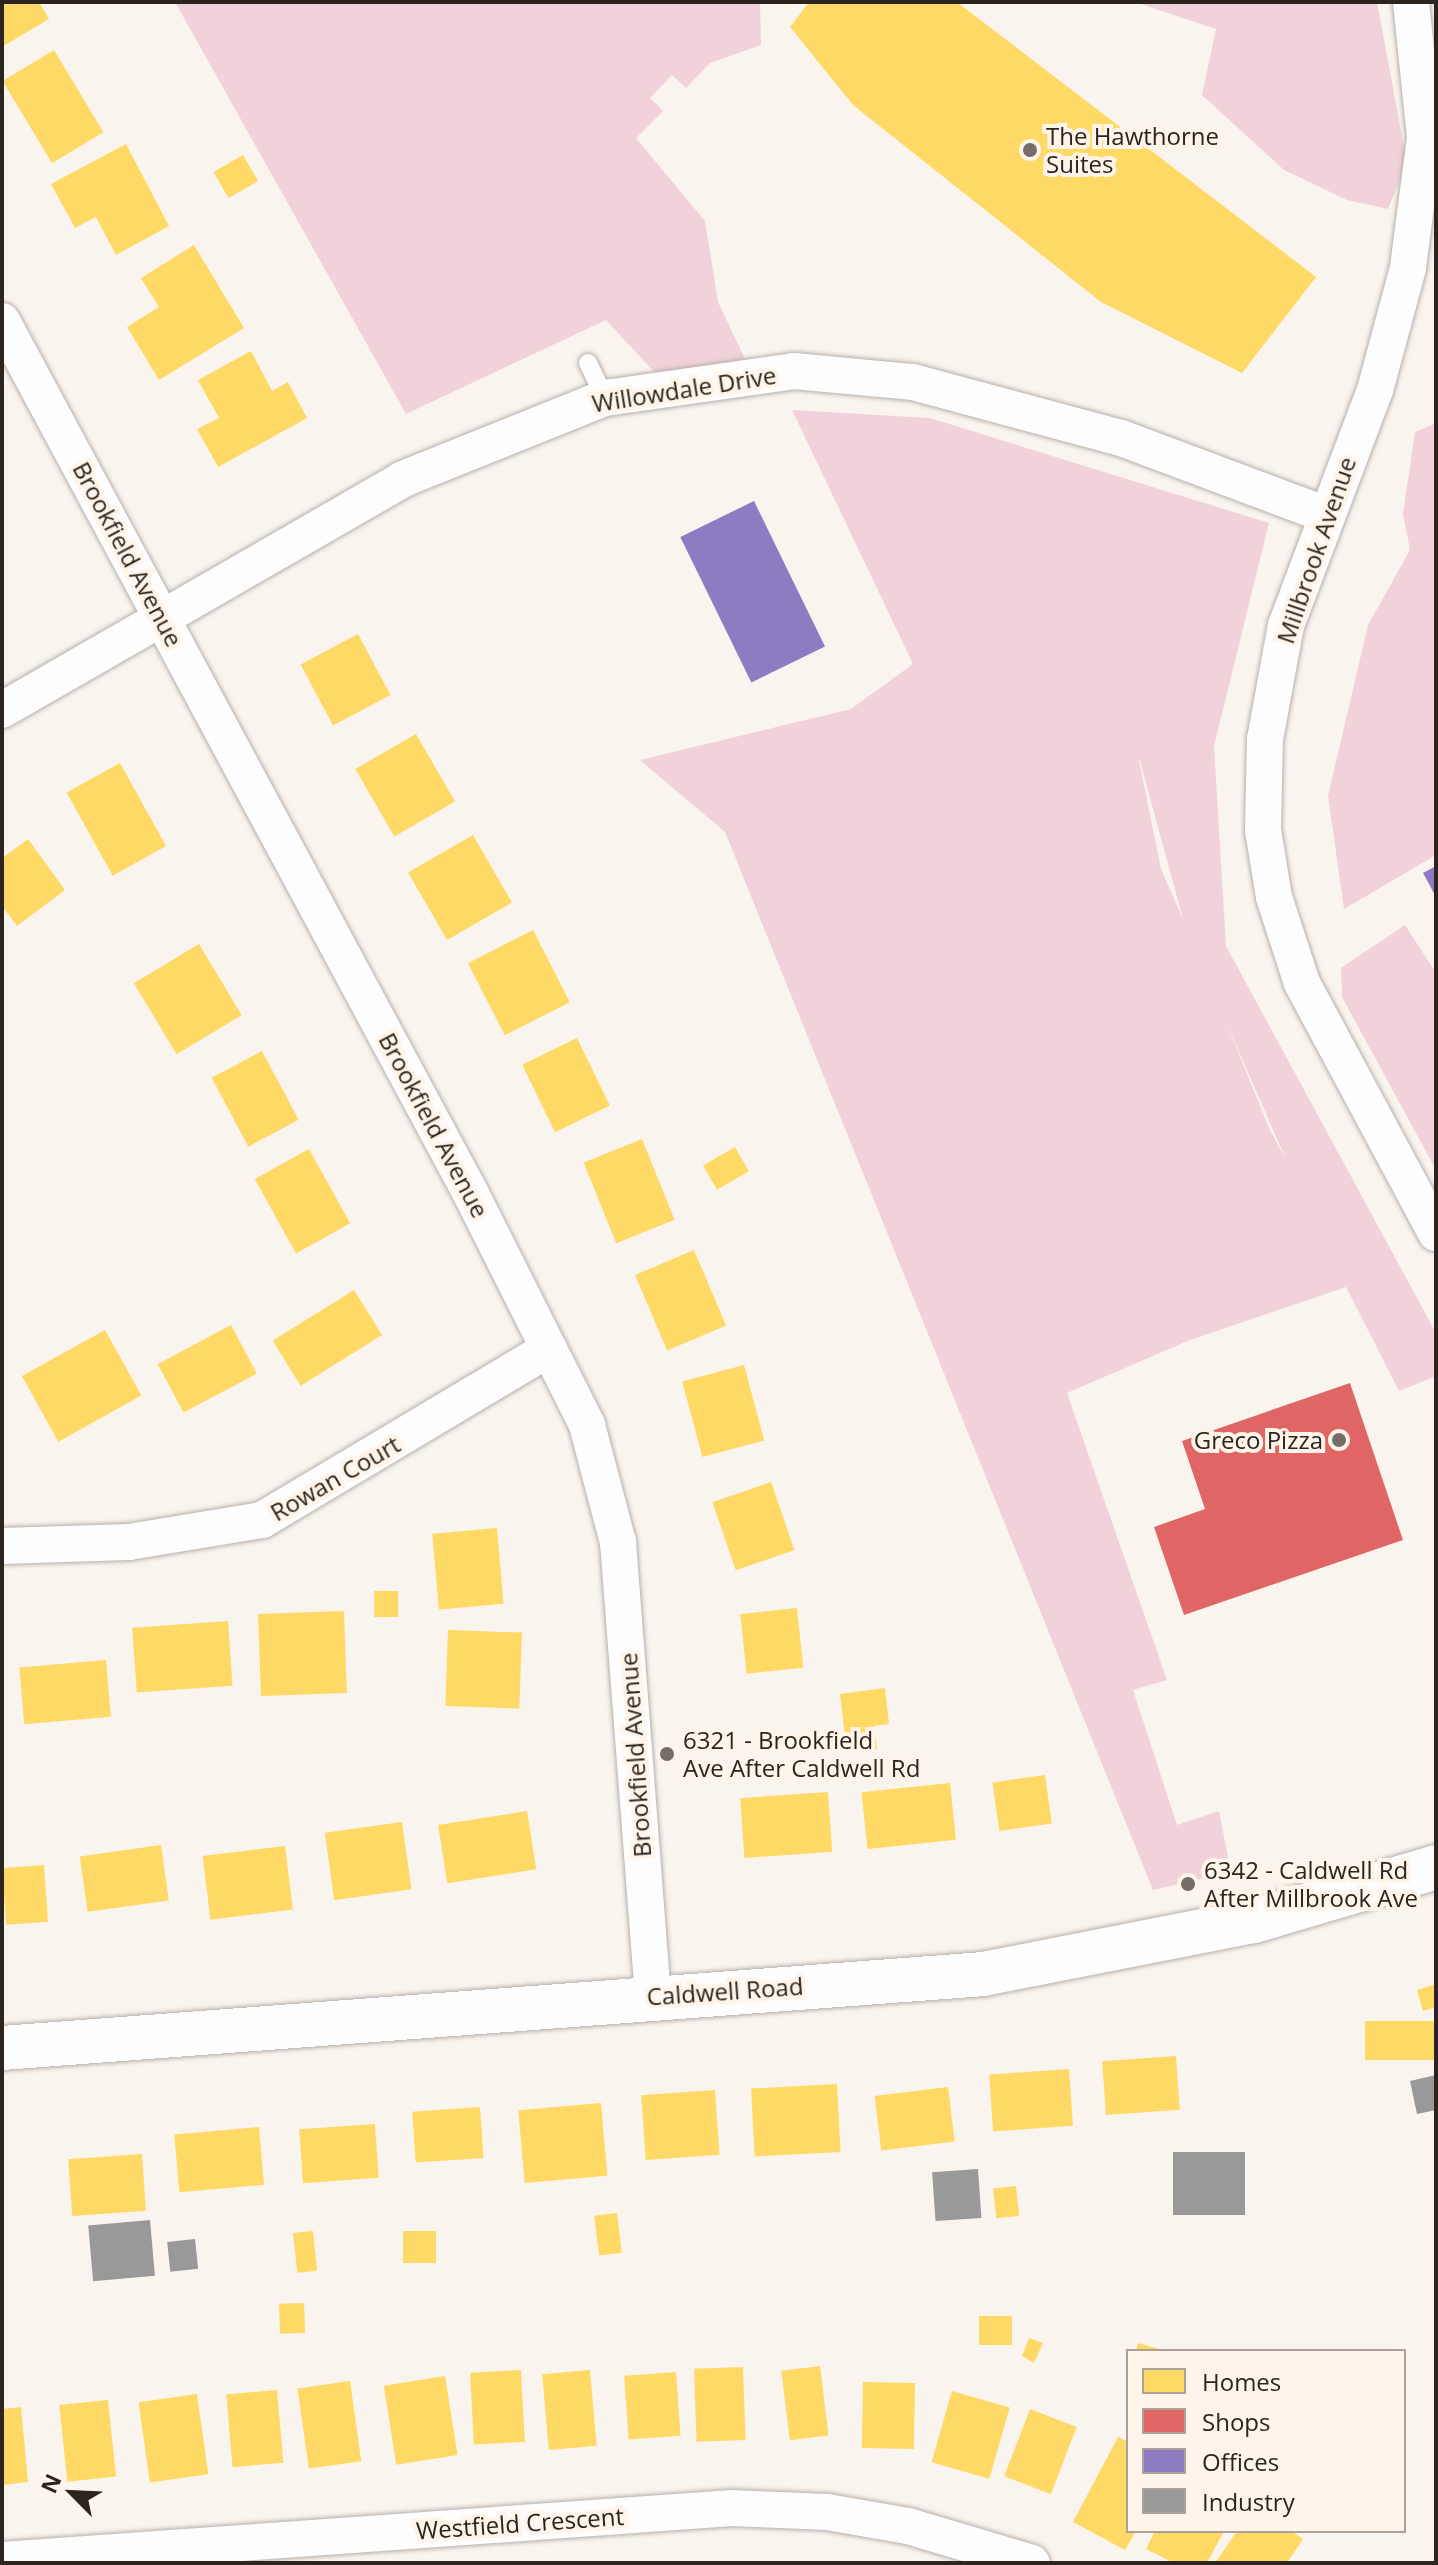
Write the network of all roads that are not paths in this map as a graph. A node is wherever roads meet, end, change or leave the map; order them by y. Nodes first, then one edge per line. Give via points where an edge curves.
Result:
1 (1411, 2) edge
2 (2, 321) edge
3 (588, 363) dead end
4 (605, 398) junction
5 (1324, 514) junction
6 (164, 621) junction
7 (2, 710) edge
8 (1436, 1233) edge
9 (549, 1349) junction
10 (2, 1546) edge
11 (1436, 1867) edge
12 (653, 1995) junction
13 (2, 2048) edge
14 (2, 2560) edge
15 (1032, 2563) edge

1 - 5 street, Millbrook Avenue via 1425,138 1408,268 1375,390
2 - 6 street, Brookfield Avenue
3 - 4 lane
4 - 5 street, Willowdale Drive via 794,371 913,382 1121,438
4 - 6 street, Willowdale Drive via 403,479
5 - 8 street, Millbrook Avenue via 1286,625 1265,739 1265,853 1302,983
6 - 7 street, Willowdale Drive
6 - 9 street, Brookfield Avenue
9 - 10 street, Rowan Court via 262,1520 129,1542
9 - 12 street, Brookfield Avenue via 602,1466 618,1542
11 - 12 street, Caldwell Road via 1254,1921 1073,1960 983,1974
12 - 13 street, Caldwell Road
14 - 15 street, Westfield Crescent via 732,2508 827,2512 908,2526

